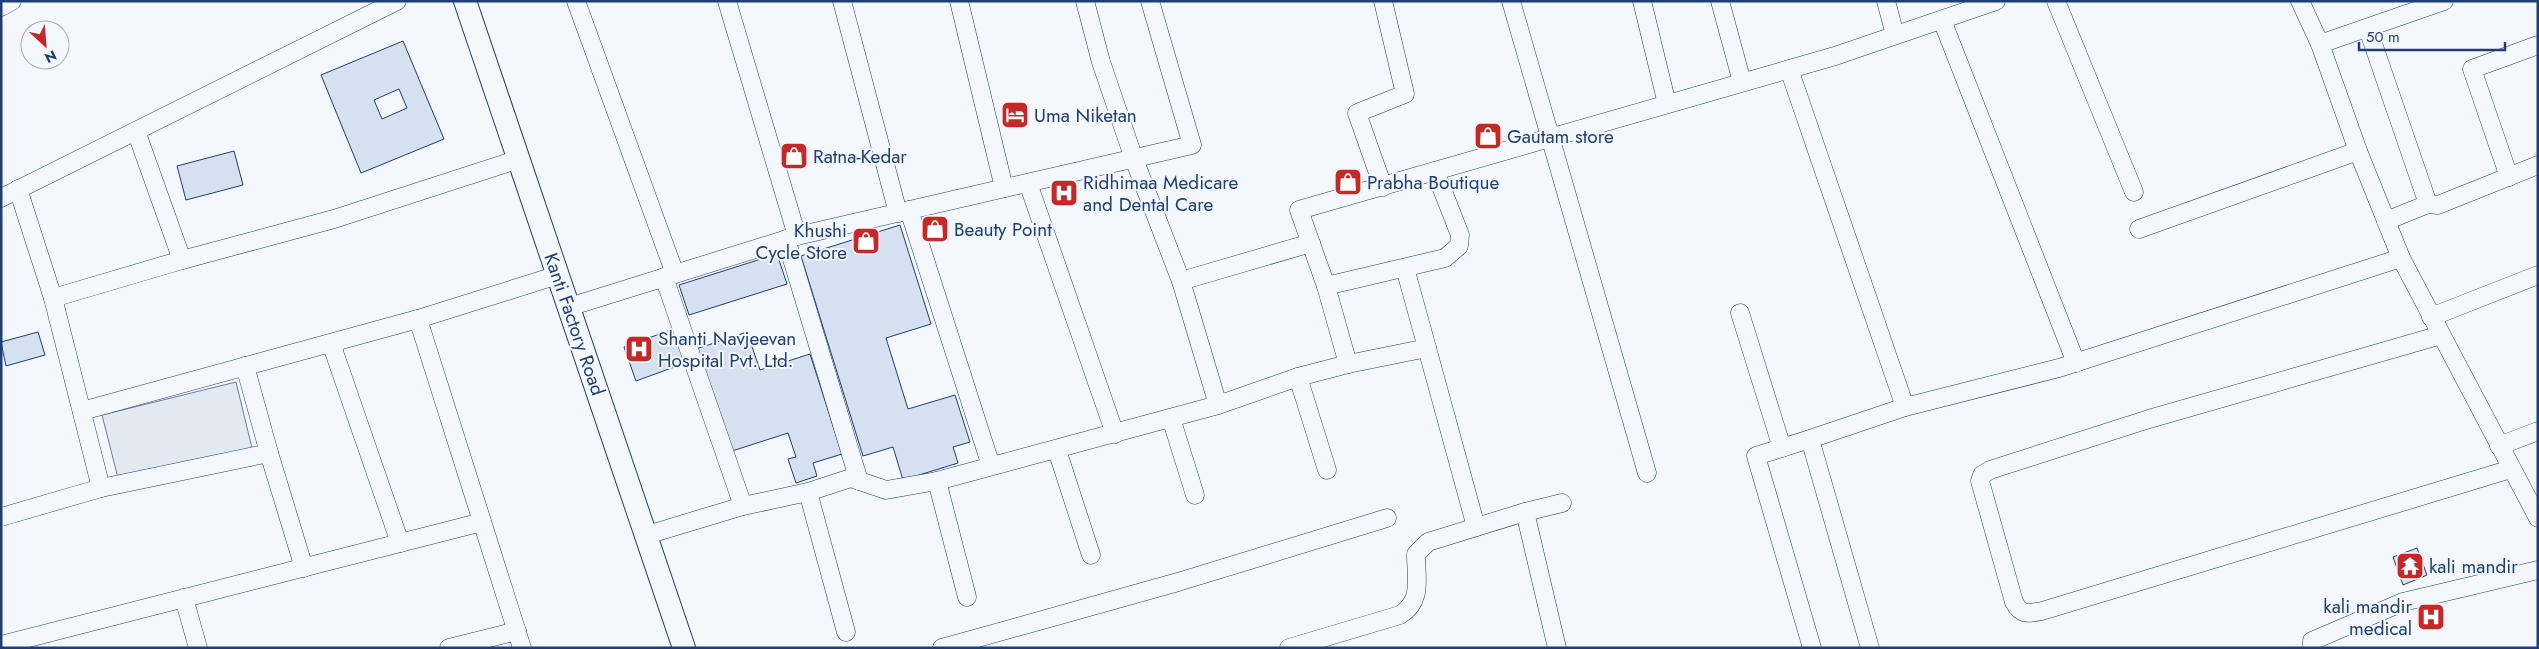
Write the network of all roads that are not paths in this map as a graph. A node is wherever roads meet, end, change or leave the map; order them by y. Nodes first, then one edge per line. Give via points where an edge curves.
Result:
1 (12, 1) edge
2 (396, 1) edge
3 (576, 1) edge
4 (727, 1) edge
5 (842, 1) edge
6 (959, 1) edge
7 (1085, 1) edge
8 (1150, 1) edge
9 (1383, 1) edge
10 (1511, 1) edge
11 (1642, 1) edge
12 (1720, 1) edge
13 (1886, 1) edge
14 (1996, 1) edge
15 (2056, 1) edge
16 (2300, 1) edge
17 (2444, 1) edge
18 (471, 2) edge
19 (1977, 4) edge
20 (1, 7) edge
21 (1942, 20) junction
22 (2368, 29) junction
23 (1895, 35) junction
24 (2320, 44) junction
25 (2538, 45) edge
26 (1789, 69) junction
27 (1742, 82) junction
28 (1667, 104) junction
29 (136, 131) junction
30 (1548, 138) junction
31 (2358, 151) junction
32 (519, 159) junction
33 (1134, 159) junction
34 (2538, 165) edge
35 (1435, 171) junction
36 (2509, 177) junction
37 (1028, 183) junction
38 (1383, 187) junction
39 (1004, 188) junction
40 (18, 189) junction
41 (2134, 192) dead end
42 (1, 198) edge
43 (2428, 204) junction
44 (903, 211) junction
45 (2386, 221) junction
46 (2139, 229) dead end
47 (791, 237) junction
48 (1311, 243) junction
49 (2401, 258) junction
50 (182, 260) junction
51 (1406, 268) junction
52 (2538, 274) edge
53 (558, 275) junction
54 (670, 276) junction
55 (1181, 281) junction
56 (1326, 286) junction
57 (53, 298) junction
58 (569, 306) junction
59 (1740, 313) dead end
60 (2432, 317) junction
61 (418, 319) junction
62 (2441, 335) junction
63 (331, 343) junction
64 (1427, 348) junction
65 (2076, 362) junction
66 (1348, 364) junction
67 (245, 366) junction
68 (1298, 378) junction
69 (1218, 405) junction
70 (1905, 407) junction
71 (82, 411) junction
72 (1172, 418) junction
73 (2538, 431) edge
74 (1115, 434) junction
75 (1810, 439) junction
76 (2499, 446) junction
77 (1782, 448) junction
78 (1057, 450) junction
79 (269, 454) junction
80 (991, 466) junction
81 (2511, 469) junction
82 (1327, 470) dead end
83 (1646, 474) dead end
84 (859, 481) junction
85 (937, 481) junction
86 (101, 488) junction
87 (808, 492) junction
88 (1195, 495) dead end
89 (1562, 503) dead end
90 (743, 506) junction
91 (1525, 512) junction
92 (1, 516) edge
93 (1387, 518) dead end
94 (2538, 518) edge
95 (482, 522) junction
96 (1476, 527) junction
97 (647, 535) junction
98 (400, 543) junction
99 (1091, 555) dead end
100 (304, 568) junction
101 (2538, 570) edge
102 (967, 597) dead end
103 (184, 598) junction
104 (517, 631) junction
105 (846, 632) dead end
106 (1, 645) edge
107 (198, 648) edge
108 (449, 648) edge
109 (522, 648) edge
110 (684, 648) edge
111 (942, 648) edge
112 (1289, 648) edge
113 (1557, 648) edge
114 (1812, 648) edge
115 (1870, 648) edge
116 (2312, 648) edge

1 - 20 street
2 - 29 street
3 - 54 street
4 - 47 street
5 - 44 street
6 - 39 street
7 - 33 street via 1101,62
8 - 33 street via 1192,145
9 - 38 street via 1405,94 1357,112
10 - 30 street
11 - 28 street
12 - 27 street
13 - 23 street
14 - 19 street
15 - 41 street
16 - 24 street
17 - 22 street
18 - 32 street, Kanti Factory Road
19 - 21 street
21 - 23 street
21 - 65 street
22 - 24 street
22 - 43 street
23 - 26 street
24 - 31 street
25 - 36 street via 2472,69
26 - 27 street
26 - 70 street
27 - 28 street
28 - 30 street
29 - 40 street
29 - 50 street
30 - 35 street
30 - 83 street
31 - 45 street
31 - 46 street
32 - 50 street via 334,219
32 - 53 street, Kanti Factory Road
33 - 37 street
33 - 55 street
34 - 36 street
35 - 38 street
35 - 51 street via 1460,235 1459,246 1446,258
36 - 43 street via 2438,205
37 - 39 street
37 - 74 street
38 - 48 street via 1300,210
39 - 44 street
40 - 42 street
40 - 57 street
43 - 45 street
44 - 47 street
44 - 80 street
45 - 49 street
47 - 54 street
47 - 84 street
48 - 55 street
48 - 56 street
49 - 60 street
49 - 65 street
50 - 57 street
51 - 56 street
51 - 64 street
52 - 60 street
53 - 58 street, Kanti Factory Road
53 - 61 street
54 - 58 street
54 - 90 street
55 - 69 street
56 - 66 street
57 - 71 street
58 - 97 street, Kanti Factory Road
59 - 77 street
60 - 62 street
61 - 63 street
61 - 95 street
62 - 76 street
62 - 81 street via 2149,418 1982,475 1980,481 2019,612 2042,611
63 - 67 street
63 - 98 street
64 - 66 street
64 - 96 street
65 - 70 street
66 - 68 street
67 - 71 street
67 - 79 street
68 - 69 street
68 - 82 street
69 - 72 street
70 - 75 street
71 - 86 street
72 - 74 street
72 - 88 street
73 - 76 street
74 - 78 street
75 - 77 street
75 - 115 street
76 - 81 street
77 - 114 street via 1756,456
78 - 80 street
78 - 99 street
79 - 86 street
79 - 100 street
80 - 85 street
81 - 94 street
84 - 85 street via 886,490
84 - 87 street via 851,478
85 - 102 street
86 - 92 street
87 - 90 street
87 - 105 street
89 - 91 street
90 - 97 street
91 - 96 street
91 - 113 street
93 - 111 street via 1178,582
95 - 98 street
95 - 104 street
96 - 112 street via 1428,542 1416,554 1417,595 1406,612
97 - 110 street, Kanti Factory Road
98 - 100 street
100 - 103 street
101 - 116 street via 2403,602 2312,641
103 - 106 street
103 - 107 street
104 - 108 street
104 - 109 street

